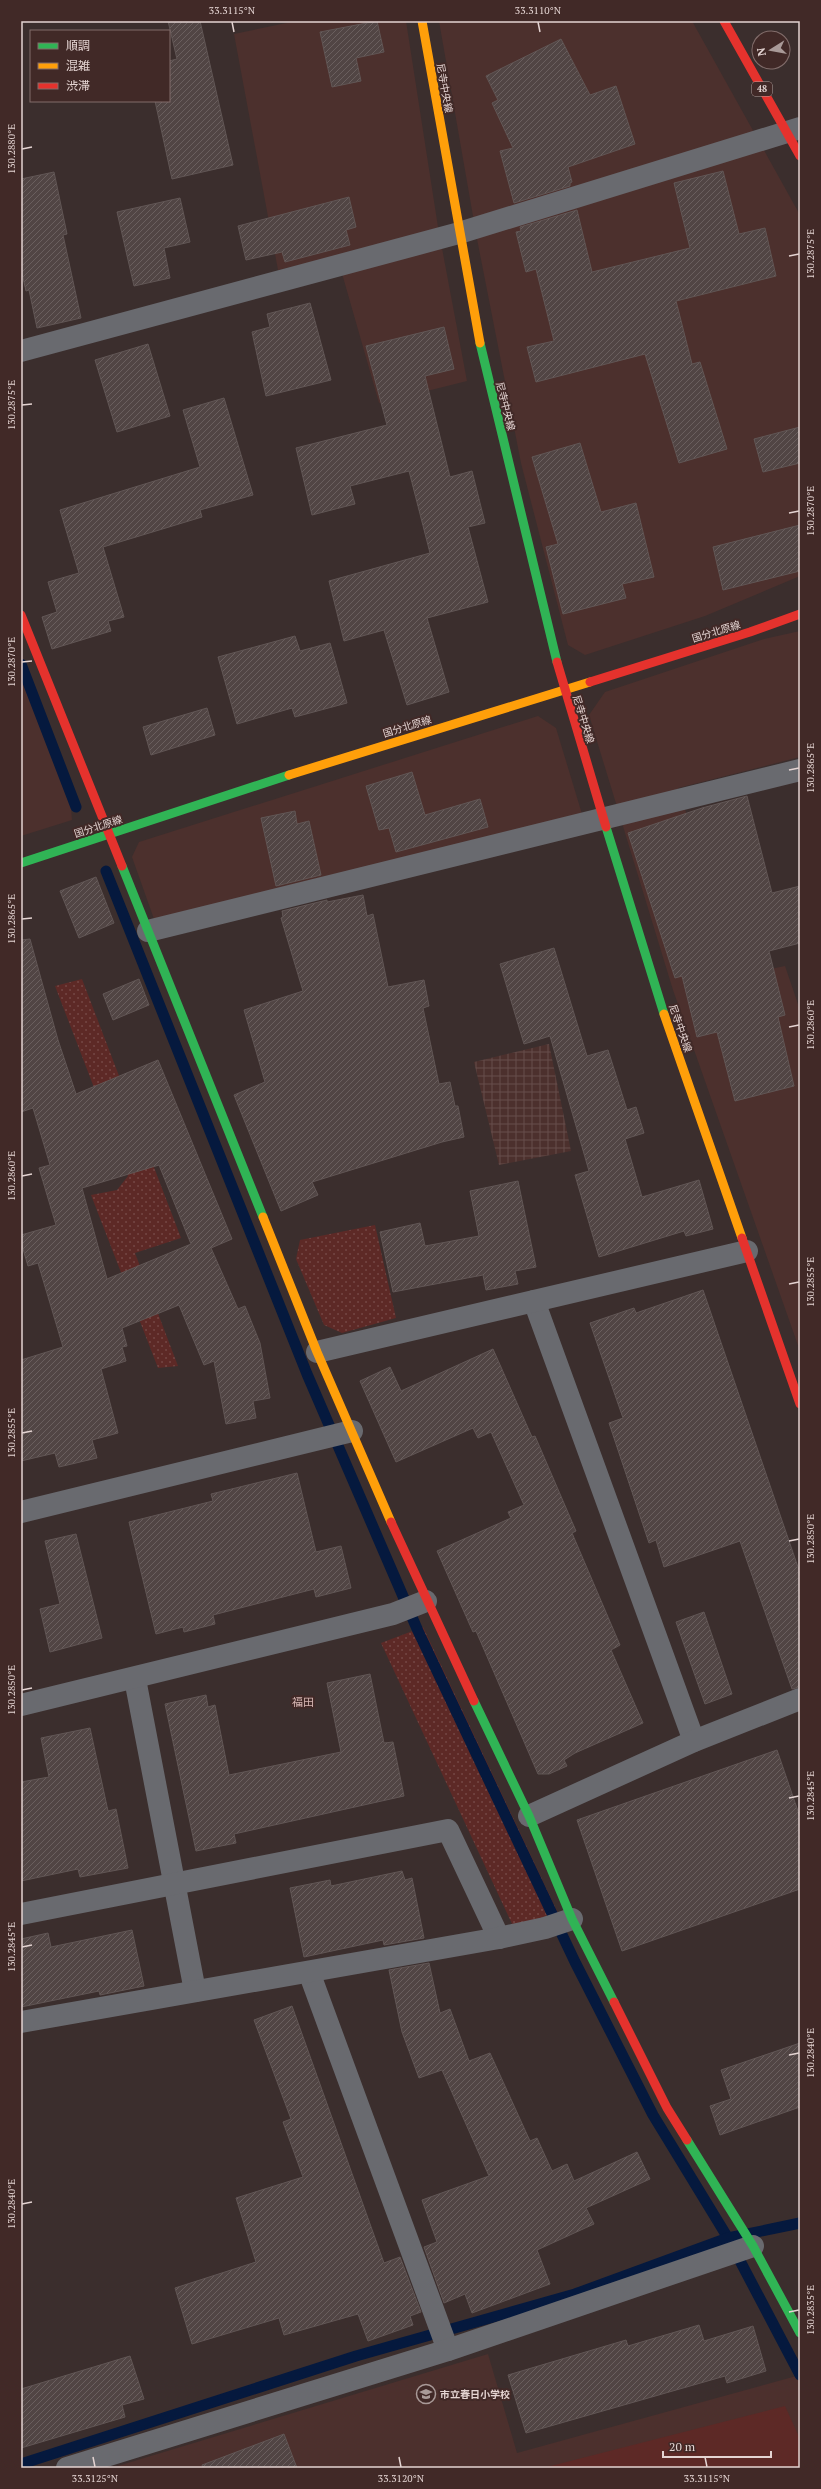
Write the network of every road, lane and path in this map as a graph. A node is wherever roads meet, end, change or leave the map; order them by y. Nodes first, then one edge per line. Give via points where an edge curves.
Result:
1 (422, 21) edge
2 (724, 21) edge
3 (793, 130) edge
4 (800, 156) edge
5 (459, 233) junction
6 (21, 351) edge
7 (800, 614) edge
8 (21, 615) edge
9 (563, 689) junction
10 (800, 770) edge
11 (603, 819) junction
12 (110, 834) junction
13 (21, 863) edge
14 (148, 931) junction
15 (747, 1251) junction
16 (534, 1301) junction
17 (317, 1352) junction
18 (800, 1404) edge
19 (352, 1432) junction
20 (21, 1512) edge
21 (426, 1602) junction
22 (135, 1679) junction
23 (800, 1699) edge
24 (21, 1705) edge
25 (694, 1740) junction
26 (529, 1816) junction
27 (175, 1885) junction
28 (21, 1914) edge
29 (572, 1919) junction
30 (499, 1938) junction
31 (309, 1972) junction
32 (195, 1991) junction
33 (21, 2022) edge
34 (754, 2246) junction
35 (800, 2333) edge
36 (448, 2350) junction
37 (67, 2468) edge

1 - 5 street, 尼寺中央線
2 - 3 street, 48
3 - 4 street, 48
3 - 5 street
5 - 6 street
5 - 9 street, 尼寺中央線 via 481,351
7 - 9 street, 国分北原線 via 750,632
8 - 12 street
9 - 11 street, 尼寺中央線
9 - 12 street, 国分北原線
10 - 11 street
11 - 14 street
11 - 15 street, 尼寺中央線 via 656,990
12 - 13 street, 国分北原線
12 - 14 street
14 - 17 street
15 - 16 street
15 - 18 street, 尼寺中央線
16 - 17 street
16 - 25 street
17 - 19 street
19 - 20 street
19 - 21 street
21 - 22 street via 392,1614
21 - 26 street
22 - 24 street
22 - 27 street
23 - 25 street
25 - 26 street
26 - 29 street
27 - 28 street
27 - 30 street via 448,1830
27 - 32 street
29 - 30 street
29 - 34 street via 667,2108
30 - 31 street
31 - 32 street
31 - 36 street
32 - 33 street
34 - 35 street
34 - 36 street
36 - 37 street

